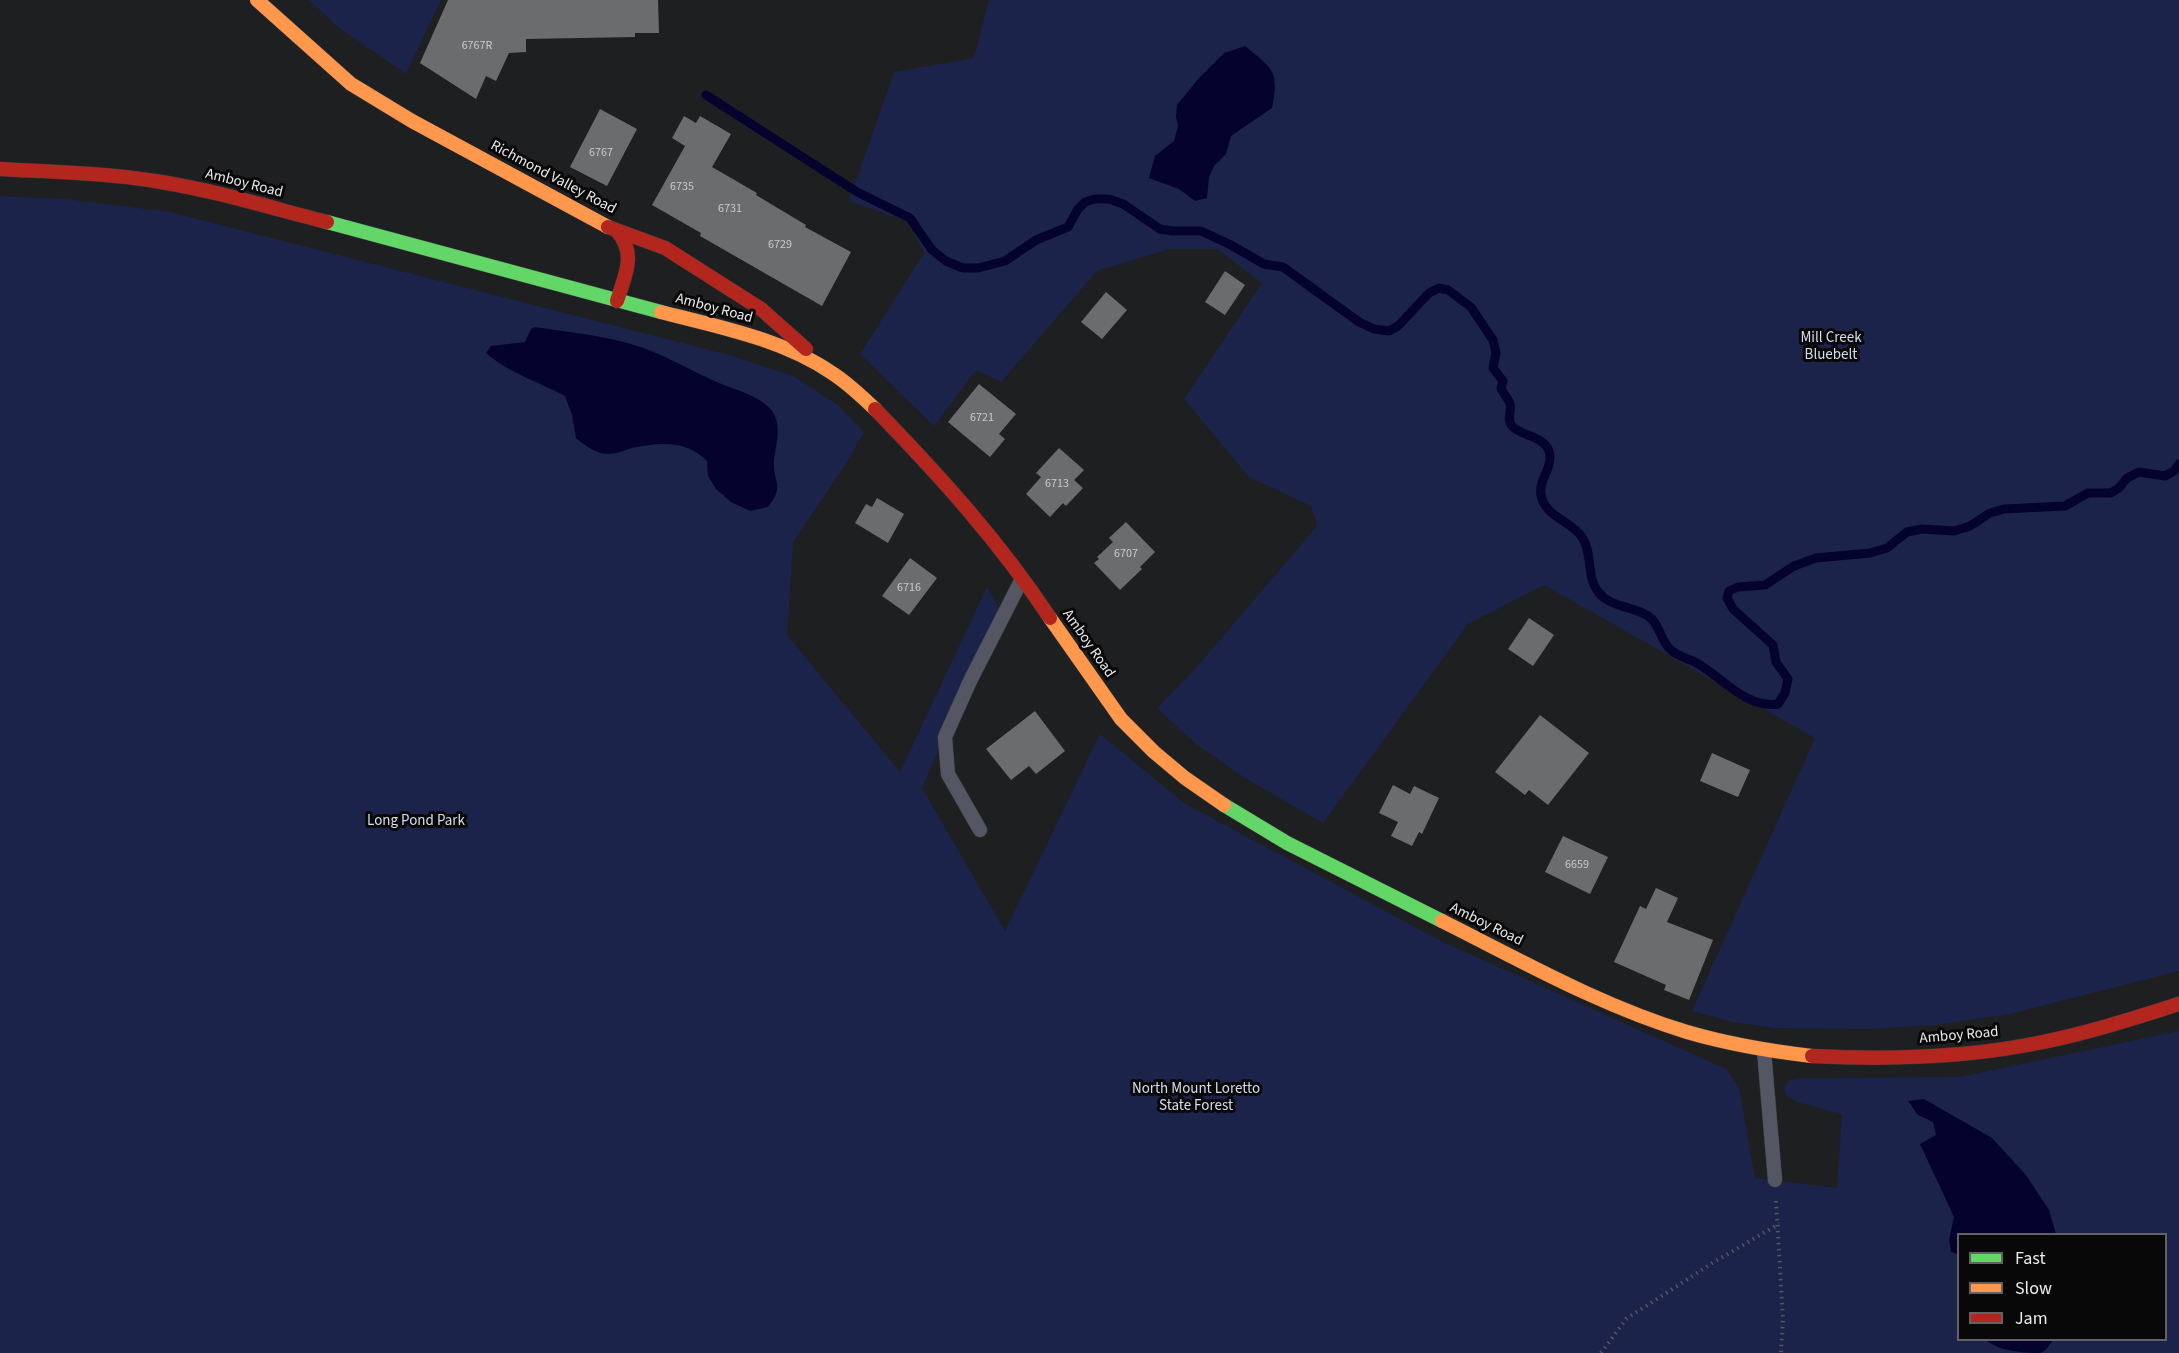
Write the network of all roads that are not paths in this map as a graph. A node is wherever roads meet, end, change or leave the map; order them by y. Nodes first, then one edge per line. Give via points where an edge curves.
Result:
1 (256, 0) edge
2 (0, 169) edge
3 (617, 231) junction
4 (617, 301) junction
5 (839, 377) junction
6 (1023, 577) junction
7 (980, 830) dead end
8 (2179, 1004) edge
9 (1764, 1051) junction
10 (1774, 1180) road end

1 - 3 main road, Richmond Valley Road via 351,84
2 - 4 main road, Amboy Road via 99,174 228,196
3 - 4 main road via 630,254
3 - 5 main road, Richmond Valley Road via 665,249 761,309
4 - 5 main road, Amboy Road via 756,337
5 - 6 main road, Amboy Road via 946,484
6 - 7 lane via 945,737 948,774
6 - 9 main road, Amboy Road via 1122,722 1192,785 1232,811 1421,911 1592,994 1688,1032
8 - 9 main road, Amboy Road via 2115,1025 2027,1046 1945,1056 1859,1057
9 - 10 lane

